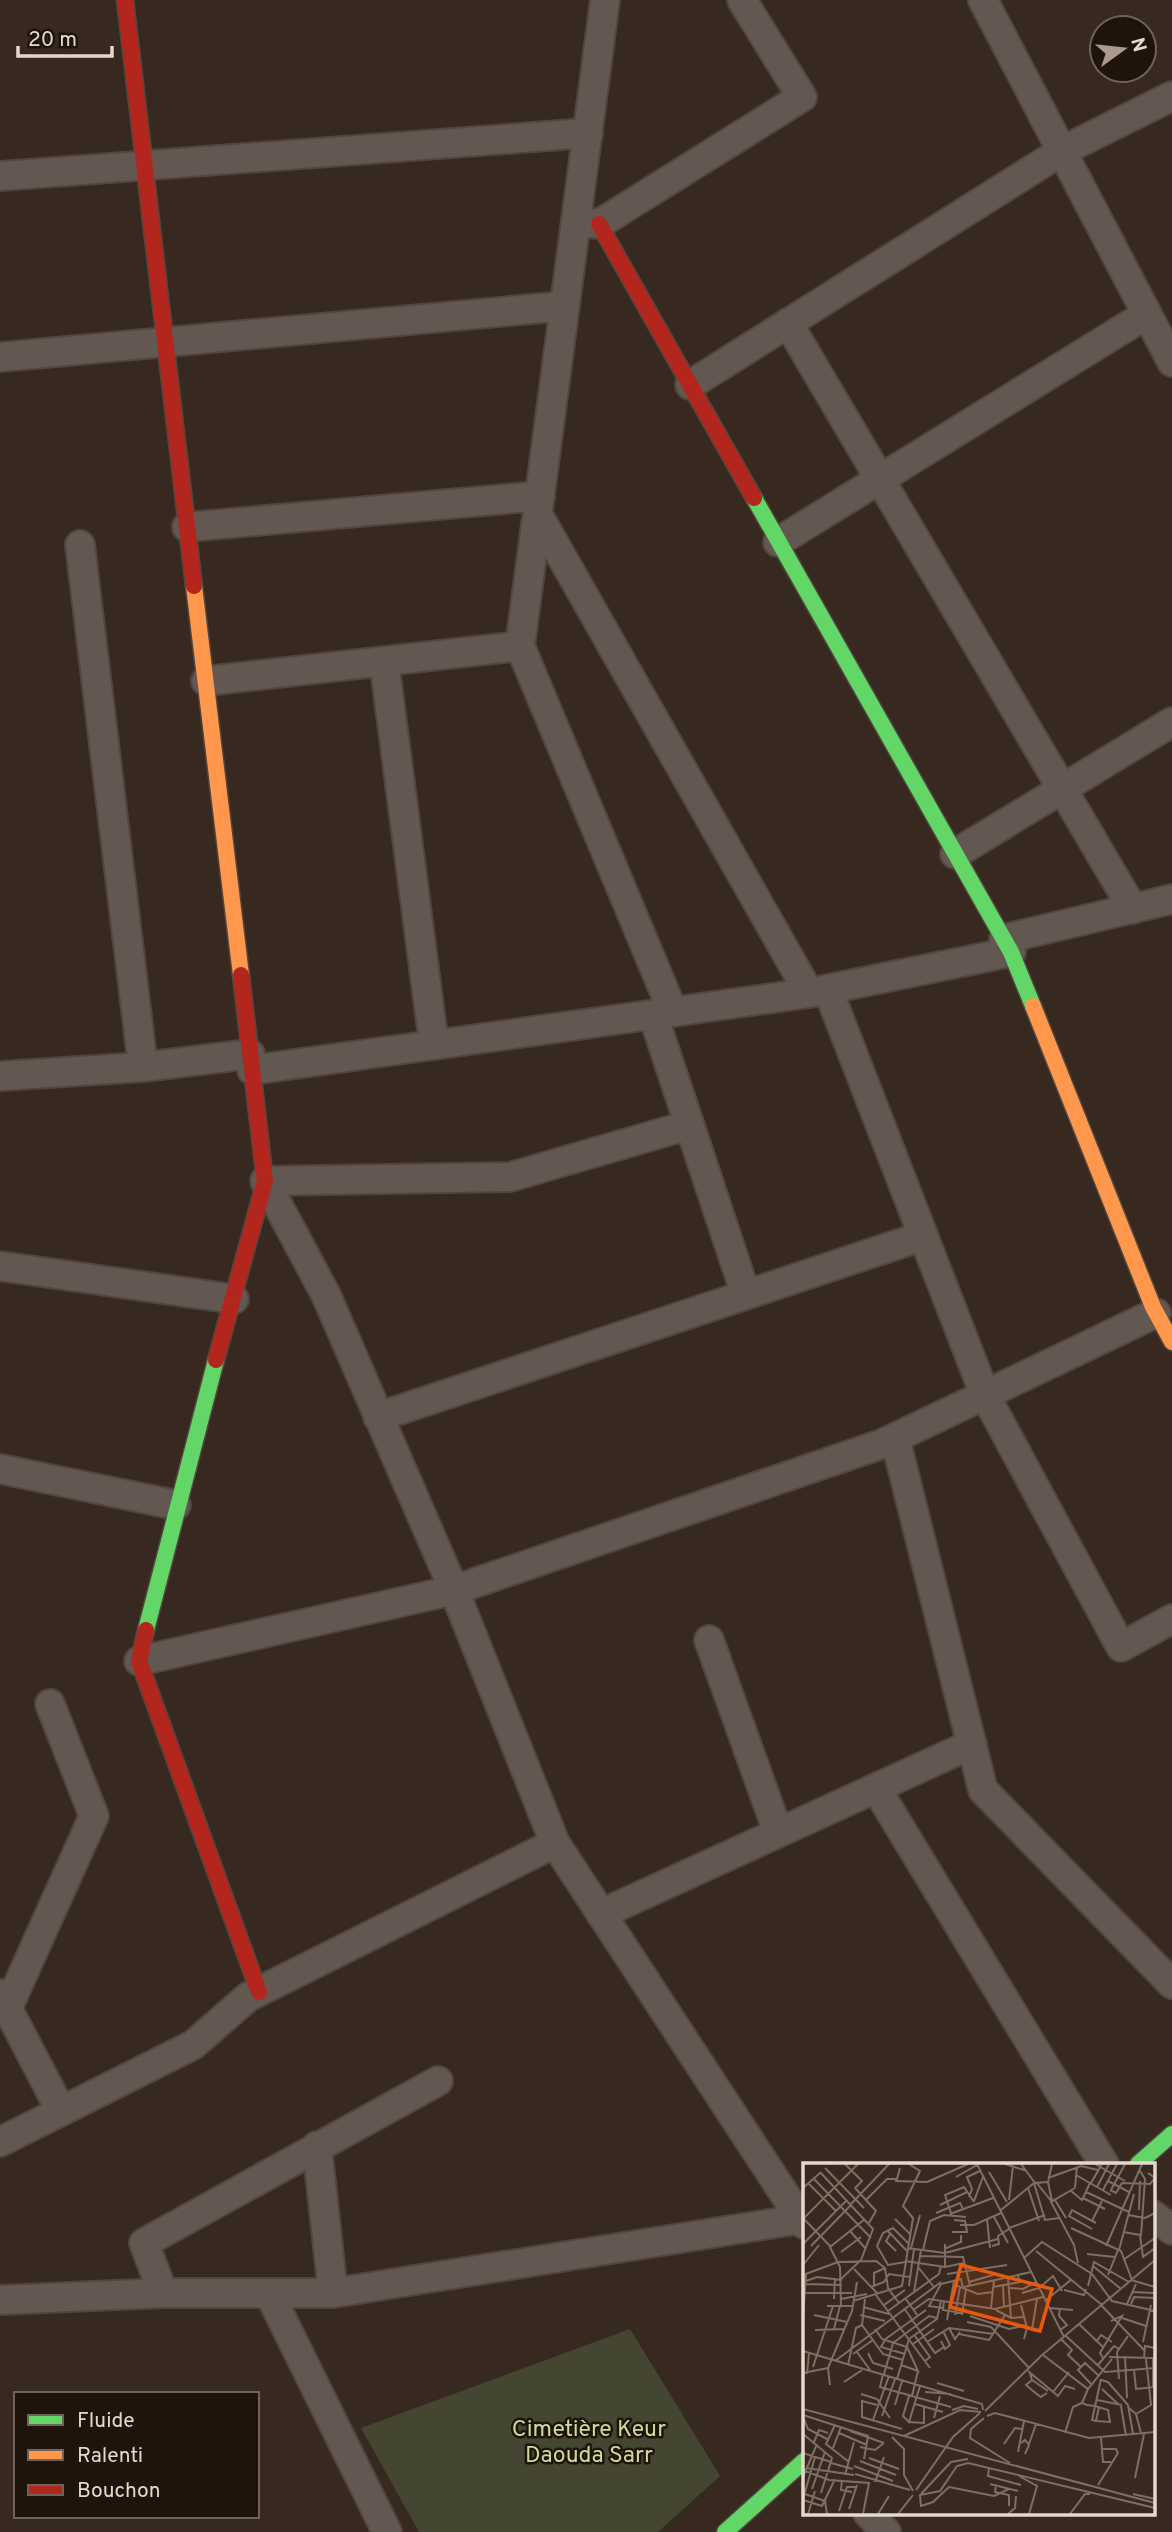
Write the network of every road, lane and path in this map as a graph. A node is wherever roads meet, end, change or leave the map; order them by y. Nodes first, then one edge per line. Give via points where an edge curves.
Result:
1 (125, 0) edge
2 (605, 0) edge
3 (743, 0) edge
4 (984, 0) edge
5 (1172, 96) edge
6 (588, 133) junction
7 (1062, 151) junction
8 (145, 166) junction
9 (0, 176) edge
10 (588, 223) junction
11 (565, 306) junction
12 (1147, 314) junction
13 (788, 323) junction
14 (165, 342) junction
15 (0, 357) edge
16 (1172, 362) edge
17 (690, 385) junction
18 (880, 480) junction
19 (539, 505) junction
20 (187, 527) junction
21 (778, 542) junction
22 (80, 545) dead end
23 (520, 646) junction
24 (384, 661) junction
25 (206, 681) junction
26 (1172, 722) edge
27 (1062, 789) junction
28 (955, 853) junction
29 (1172, 900) edge
30 (1133, 909) junction
31 (1007, 946) junction
32 (819, 991) junction
33 (663, 1014) junction
34 (434, 1045) junction
35 (251, 1062) junction
36 (143, 1067) junction
37 (0, 1076) edge
38 (689, 1125) junction
39 (265, 1181) junction
40 (923, 1236) junction
41 (0, 1266) edge
42 (746, 1295) junction
43 (234, 1298) junction
44 (1161, 1306) edge
45 (1172, 1342) edge
46 (985, 1395) junction
47 (378, 1416) junction
48 (895, 1438) junction
49 (0, 1469) edge
50 (176, 1505) junction
51 (454, 1590) junction
52 (1172, 1619) edge
53 (709, 1640) dead end
54 (139, 1661) junction
55 (50, 1704) dead end
56 (972, 1744) junction
57 (876, 1788) junction
58 (778, 1832) junction
59 (555, 1843) junction
60 (601, 1914) junction
61 (1172, 1984) edge
62 (260, 1992) junction
63 (4, 2001) edge
64 (438, 2081) dead end
65 (61, 2111) junction
66 (1172, 2134) edge
67 (0, 2142) edge
68 (317, 2146) junction
69 (1103, 2163) edge
70 (1140, 2163) edge
71 (1154, 2216) edge
72 (803, 2221) edge
73 (1172, 2230) edge
74 (163, 2293) junction
75 (269, 2293) junction
76 (333, 2293) junction
77 (0, 2300) edge
78 (803, 2463) edge
79 (869, 2514) edge
80 (387, 2532) edge
81 (725, 2532) edge
82 (886, 2532) edge

1 - 8 street
2 - 6 street
3 - 10 street via 803,97
4 - 7 street
5 - 7 street
6 - 8 street
6 - 10 street
7 - 12 street
7 - 13 street
8 - 9 street
8 - 14 street
10 - 11 street
10 - 17 street
11 - 14 street
11 - 19 street
12 - 16 street
12 - 18 street
13 - 17 street
13 - 18 street
14 - 15 street
14 - 20 street
17 - 21 street
18 - 21 street
18 - 27 street
19 - 20 street
19 - 23 street
19 - 32 street
20 - 25 street
21 - 28 street
22 - 36 street
23 - 24 street
23 - 33 street
24 - 25 street
24 - 34 street
25 - 35 street
26 - 27 street
27 - 28 street
27 - 30 street
28 - 31 street
29 - 30 street
30 - 31 street
31 - 32 street
31 - 44 street
32 - 33 street
32 - 40 street
33 - 34 street
33 - 38 street
34 - 35 street
35 - 36 street
35 - 39 street
36 - 37 street
38 - 39 street via 510,1177
38 - 42 street
39 - 43 street
39 - 47 street via 326,1295
40 - 42 street
40 - 46 street
41 - 43 street
42 - 47 street
43 - 50 street
44 - 45 street
44 - 46 street
46 - 48 street
46 - 52 street via 1121,1647
47 - 51 street
48 - 51 street
48 - 56 street
49 - 50 street
50 - 54 street
51 - 54 street
51 - 59 street
53 - 58 street
54 - 62 street
55 - 63 street via 94,1816
56 - 57 street
56 - 61 street via 983,1790
57 - 58 street
57 - 69 street
58 - 60 street
59 - 60 street
59 - 62 street
60 - 72 street
62 - 65 street via 229,2011 193,2045
63 - 65 street
64 - 68 street
65 - 67 street
66 - 70 street
68 - 74 street via 144,2243
68 - 76 street
71 - 73 street
72 - 76 street
74 - 75 street
74 - 77 street
75 - 76 street
75 - 80 street
78 - 81 street
79 - 82 street

